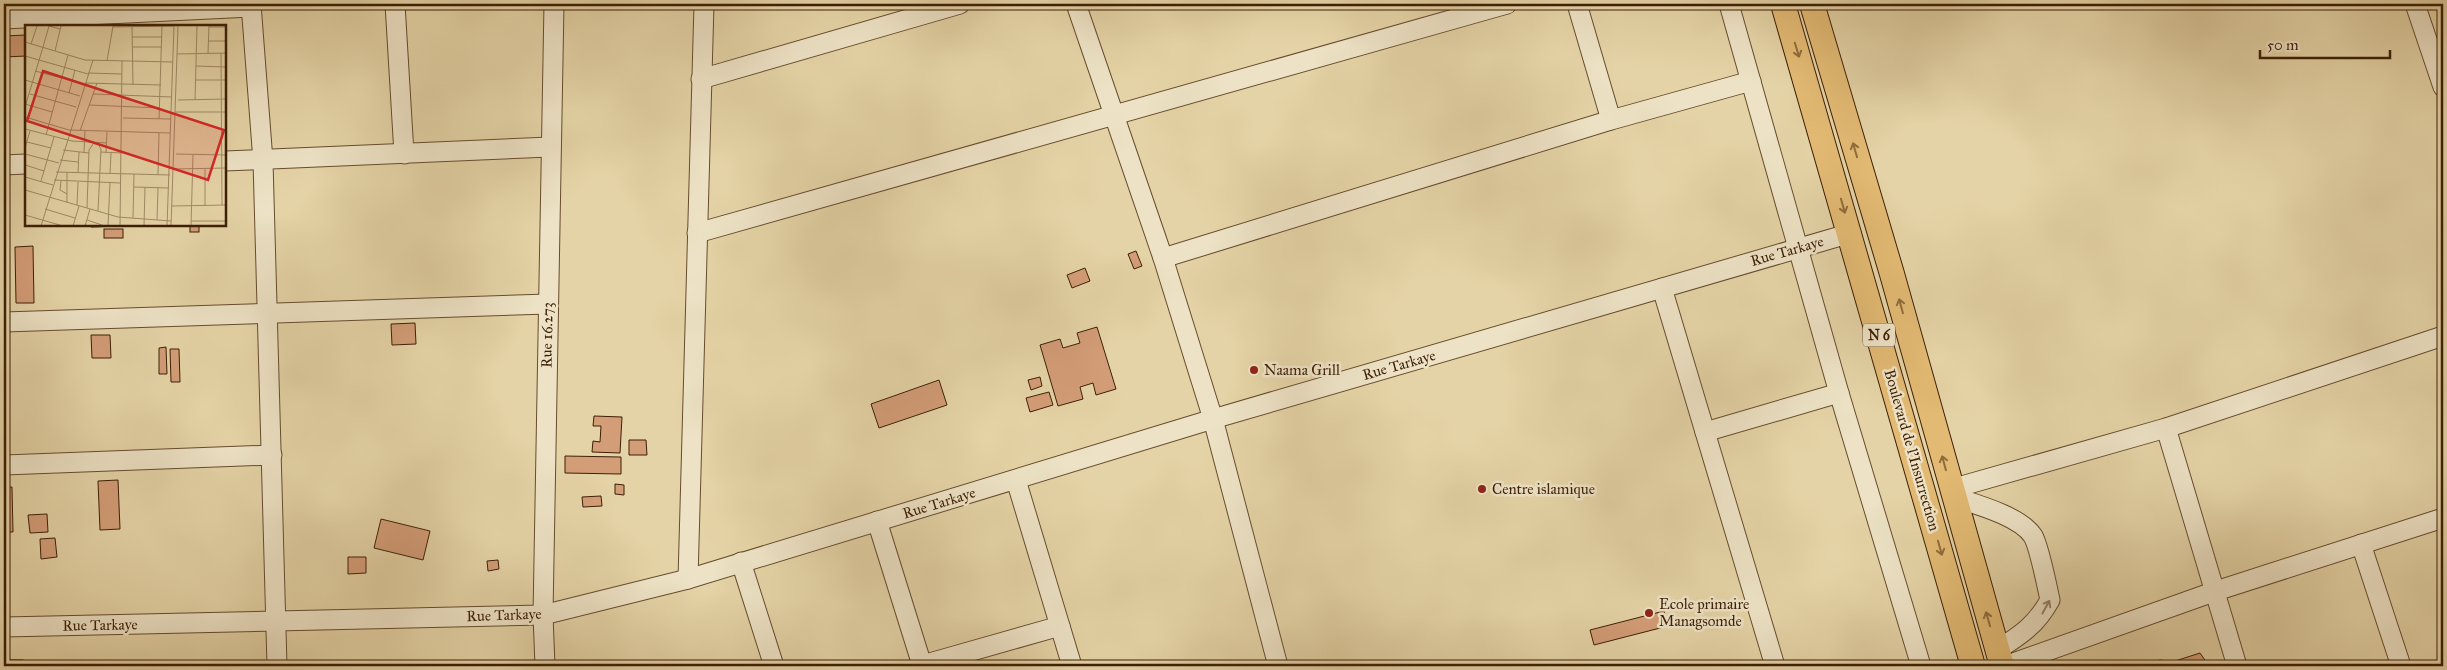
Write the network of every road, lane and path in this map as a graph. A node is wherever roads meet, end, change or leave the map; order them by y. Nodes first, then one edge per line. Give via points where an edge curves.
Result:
1 (395, 4) edge
2 (554, 4) edge
3 (704, 4) edge
4 (960, 4) edge
5 (1076, 4) edge
6 (1507, 4) edge
7 (1577, 4) edge
8 (1730, 4) edge
9 (1783, 4) edge
10 (1812, 4) edge
11 (2415, 4) edge
12 (251, 5) edge
13 (4, 19) edge
14 (74, 22) edge
15 (701, 79) junction
16 (1751, 80) junction
17 (2443, 86) edge
18 (1114, 115) junction
19 (1611, 120) junction
20 (550, 147) junction
21 (404, 154) junction
22 (264, 160) junction
23 (226, 161) edge
24 (25, 164) edge
25 (4, 165) edge
26 (697, 233) junction
27 (1851, 233) junction
28 (1798, 248) junction
29 (1163, 258) junction
30 (1662, 288) junction
31 (548, 304) junction
32 (268, 314) junction
33 (4, 322) edge
34 (2443, 336) edge
35 (1839, 393) junction
36 (1213, 419) junction
37 (2166, 428) junction
38 (1705, 432) junction
39 (272, 455) junction
40 (4, 465) edge
41 (1016, 480) junction
42 (1953, 493) junction
43 (2443, 518) edge
44 (877, 522) junction
45 (2361, 544) junction
46 (741, 562) junction
47 (688, 579) junction
48 (2216, 591) junction
49 (543, 615) junction
50 (276, 621) junction
51 (1060, 626) junction
52 (4, 627) edge
53 (2047, 659) edge
54 (2001, 661) edge
55 (947, 663) edge
56 (277, 666) edge
57 (545, 666) edge
58 (774, 666) edge
59 (921, 666) edge
60 (1072, 666) edge
61 (1278, 666) edge
62 (1775, 666) edge
63 (1921, 666) edge
64 (1974, 666) edge
65 (2237, 666) edge
66 (2401, 666) edge

1 - 21 street
2 - 20 street, Rue 16.273
3 - 15 street
4 - 15 street
5 - 18 street
6 - 18 street
7 - 19 street
8 - 16 street
9 -> 27 main road, Boulevard de l'Insurrection / N 6
42 -> 10 main road, Boulevard de l'Insurrection / N 6
11 - 17 street
12 - 14 street
12 - 22 street
13 - 14 street
15 - 26 street
16 - 19 street
16 - 28 street
18 - 26 street
18 - 29 street
19 - 29 street
20 - 21 street
20 - 31 street, Rue 16.273
21 - 22 street
22 - 23 street
22 - 32 street
24 - 25 street
26 - 47 street
27 - 28 street, Rue Tarkaye
27 -> 64 main road, Boulevard de l'Insurrection / N 6
28 - 30 street, Rue Tarkaye
28 - 35 street
29 - 36 street
30 - 36 street, Rue Tarkaye
30 - 38 street
31 - 32 street
31 - 49 street, Rue 16.273
32 - 33 street
32 - 39 street
34 - 37 street
35 - 38 street
35 - 63 street
36 - 41 street, Rue Tarkaye
36 - 61 street
37 - 42 street
37 - 48 street
38 - 62 street
39 - 40 street
39 - 50 street
41 - 44 street, Rue Tarkaye
41 - 51 street
54 -> 42 main road, Boulevard de l'Insurrection / N 6
54 -> 42 street via 2022,634 2040,619 2050,600 2033,536 1992,509
43 - 45 street
44 - 46 street, Rue Tarkaye
44 - 59 street
45 - 48 street
45 - 66 street
46 - 47 street, Rue Tarkaye
46 - 58 street
47 - 49 street, Rue Tarkaye
48 - 53 street
48 - 65 street
49 - 50 street, Rue Tarkaye
49 - 57 street, Rue 16.273
50 - 52 street, Rue Tarkaye
50 - 56 street
51 - 55 street
51 - 60 street
53 - 54 street
55 - 59 street

